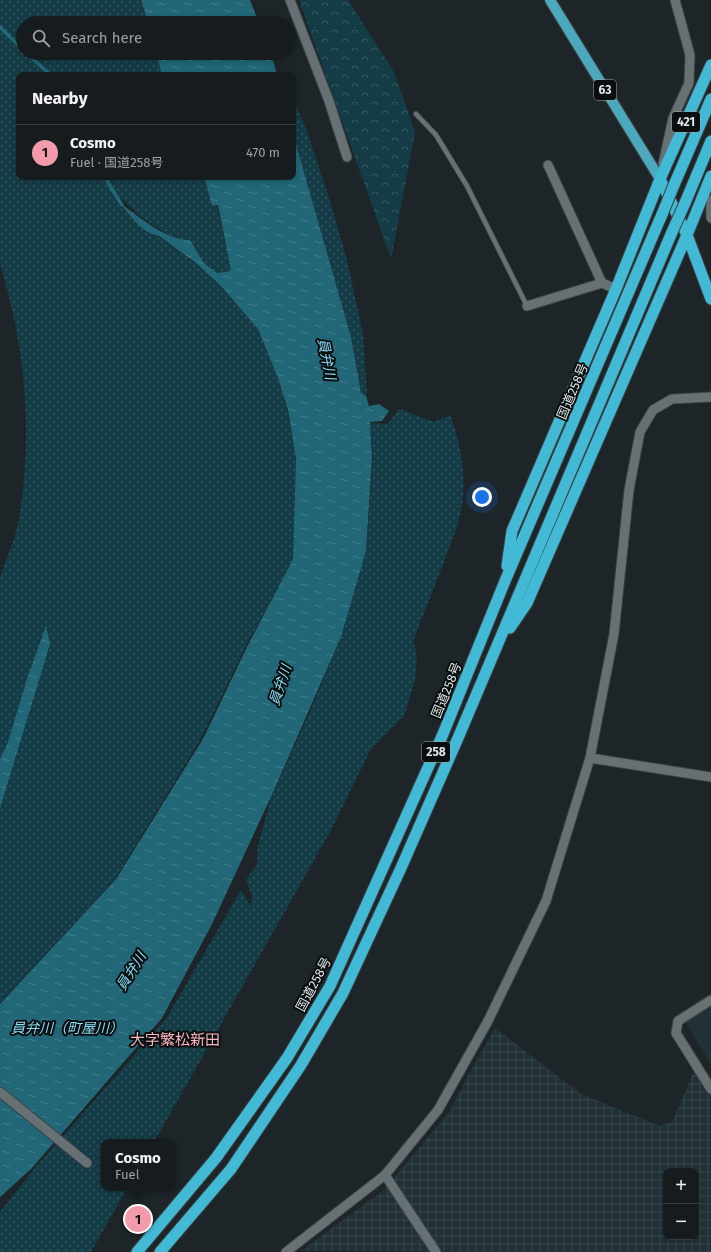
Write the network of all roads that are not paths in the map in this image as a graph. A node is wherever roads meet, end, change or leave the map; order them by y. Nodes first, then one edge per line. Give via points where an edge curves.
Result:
1 (290, 0) edge
2 (550, 0) edge
3 (676, 0) edge
4 (711, 65) edge
5 (711, 99) edge
6 (416, 114) dead end
7 (711, 141) edge
8 (347, 157) dead end
9 (548, 165) dead end
10 (711, 176) edge
11 (660, 179) junction
12 (711, 200) edge
13 (711, 218) edge
14 (687, 235) junction
15 (602, 283) junction
16 (616, 289) junction
17 (711, 299) edge
18 (527, 306) joint
19 (711, 397) edge
20 (505, 581) junction
21 (495, 651) junction
22 (590, 758) junction
23 (711, 777) edge
24 (711, 1000) edge
25 (711, 1089) edge
26 (0, 1092) edge
27 (87, 1163) dead end
28 (385, 1175) junction
29 (137, 1252) edge
30 (160, 1252) edge
31 (286, 1252) edge
32 (436, 1252) edge

1 - 8 street via 329,101
2 - 11 main road, 63
3 - 11 street via 690,55 689,83 673,118
4 - 11 highway, 421
5 - 20 highway, 国道258号 / 258, bridge
6 - 18 lane via 436,135 467,186
7 - 21 highway, 258, bridge
9 - 15 street
10 - 14 highway
11 - 14 highway
11 - 16 highway
12 - 13 street
14 - 17 highway
14 - 21 highway via 527,603
15 - 16 street
15 - 18 street
16 - 20 highway via 512,532
19 - 22 street via 672,399 654,410 640,432 629,490 614,634
20 - 29 highway, 国道258号 / 258 via 443,734 330,986 287,1058 216,1158
21 - 30 highway, 258 via 401,868 343,993 300,1066 231,1169
22 - 23 street
22 - 28 street via 546,901 488,1021 438,1110
24 - 25 street via 678,1021 676,1033
26 - 27 street
28 - 31 street
28 - 32 street

